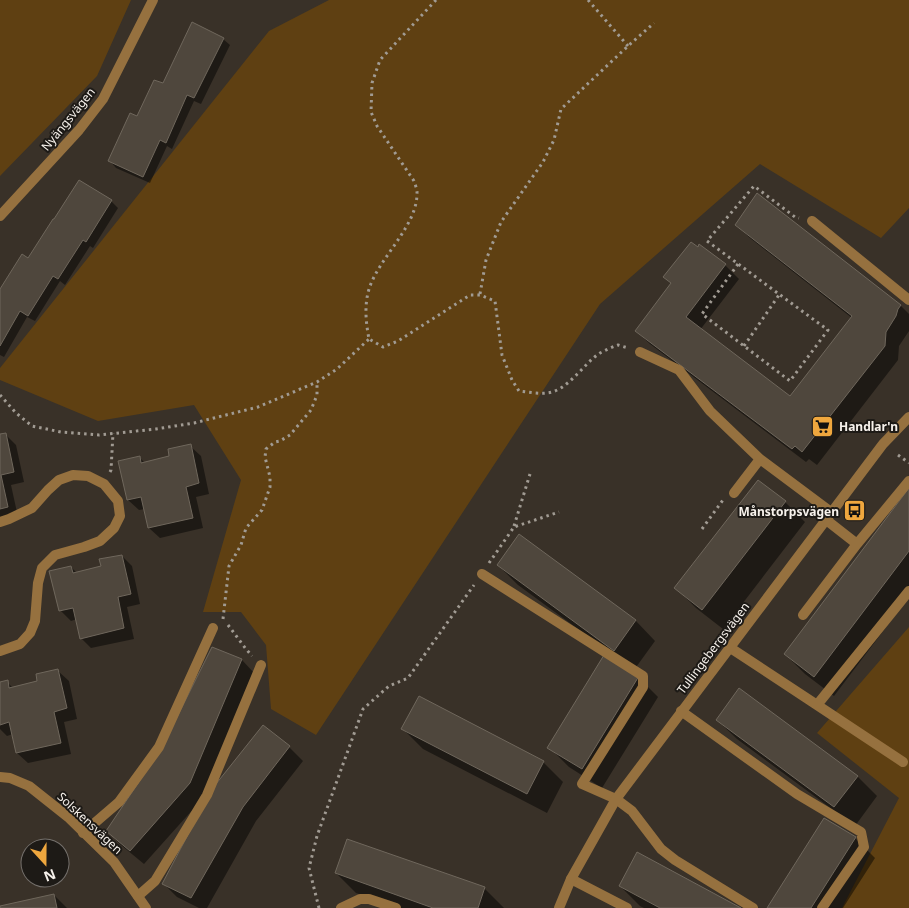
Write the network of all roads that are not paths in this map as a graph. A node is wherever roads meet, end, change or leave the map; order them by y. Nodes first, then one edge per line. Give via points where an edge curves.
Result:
1 (153, 0) edge
2 (0, 216) edge
3 (812, 221) road end
4 (909, 300) edge
5 (640, 352) road end
6 (909, 417) edge
7 (760, 459) junction
8 (909, 481) edge
9 (734, 493) road end
10 (828, 516) junction
11 (0, 522) edge
12 (857, 544) junction
13 (482, 574) road end
14 (909, 591) edge
15 (803, 615) dead end
16 (213, 628) road end
17 (729, 647) junction
18 (0, 651) edge
19 (261, 665) dead end
20 (817, 705) junction
21 (681, 711) junction
22 (903, 762) dead end
23 (0, 777) edge
24 (616, 799) junction
25 (84, 833) junction
26 (571, 879) junction
27 (138, 896) junction
28 (146, 908) edge
29 (341, 908) edge
30 (396, 908) edge
31 (559, 908) edge
32 (627, 908) edge
33 (753, 908) edge
34 (822, 908) edge

1 - 2 street, Nyängsvägen via 103,98 79,130
3 - 4 street
5 - 7 street via 679,370 710,411
6 - 10 street, Tullingebergsvägen via 883,444
7 - 9 street
7 - 10 street
8 - 12 street
10 - 12 street
10 - 17 street, Tullingebergsvägen
11 - 18 street via 32,508 59,480 73,475 88,476 104,484 118,502 120,516 114,528 100,541 55,555 42,568 35,621 30,633 20,644
12 - 15 street
13 - 24 street via 643,676 643,687 582,784
14 - 20 street
16 - 25 street via 159,747 118,802
17 - 20 street
17 - 21 street, Tullingebergsvägen
19 - 27 street via 206,795 155,881
20 - 22 street
21 - 24 street, Tullingebergsvägen
21 - 34 street via 797,794 861,832 864,847
23 - 25 street, Solskensvägen via 29,786
24 - 26 street, Tullingebergsvägen
24 - 33 street via 632,811 661,849
25 - 27 street, Solskensvägen via 114,862
26 - 31 street, Tullingebergsvägen
26 - 32 street
27 - 28 street, Solskensvägen
29 - 30 street via 360,899

